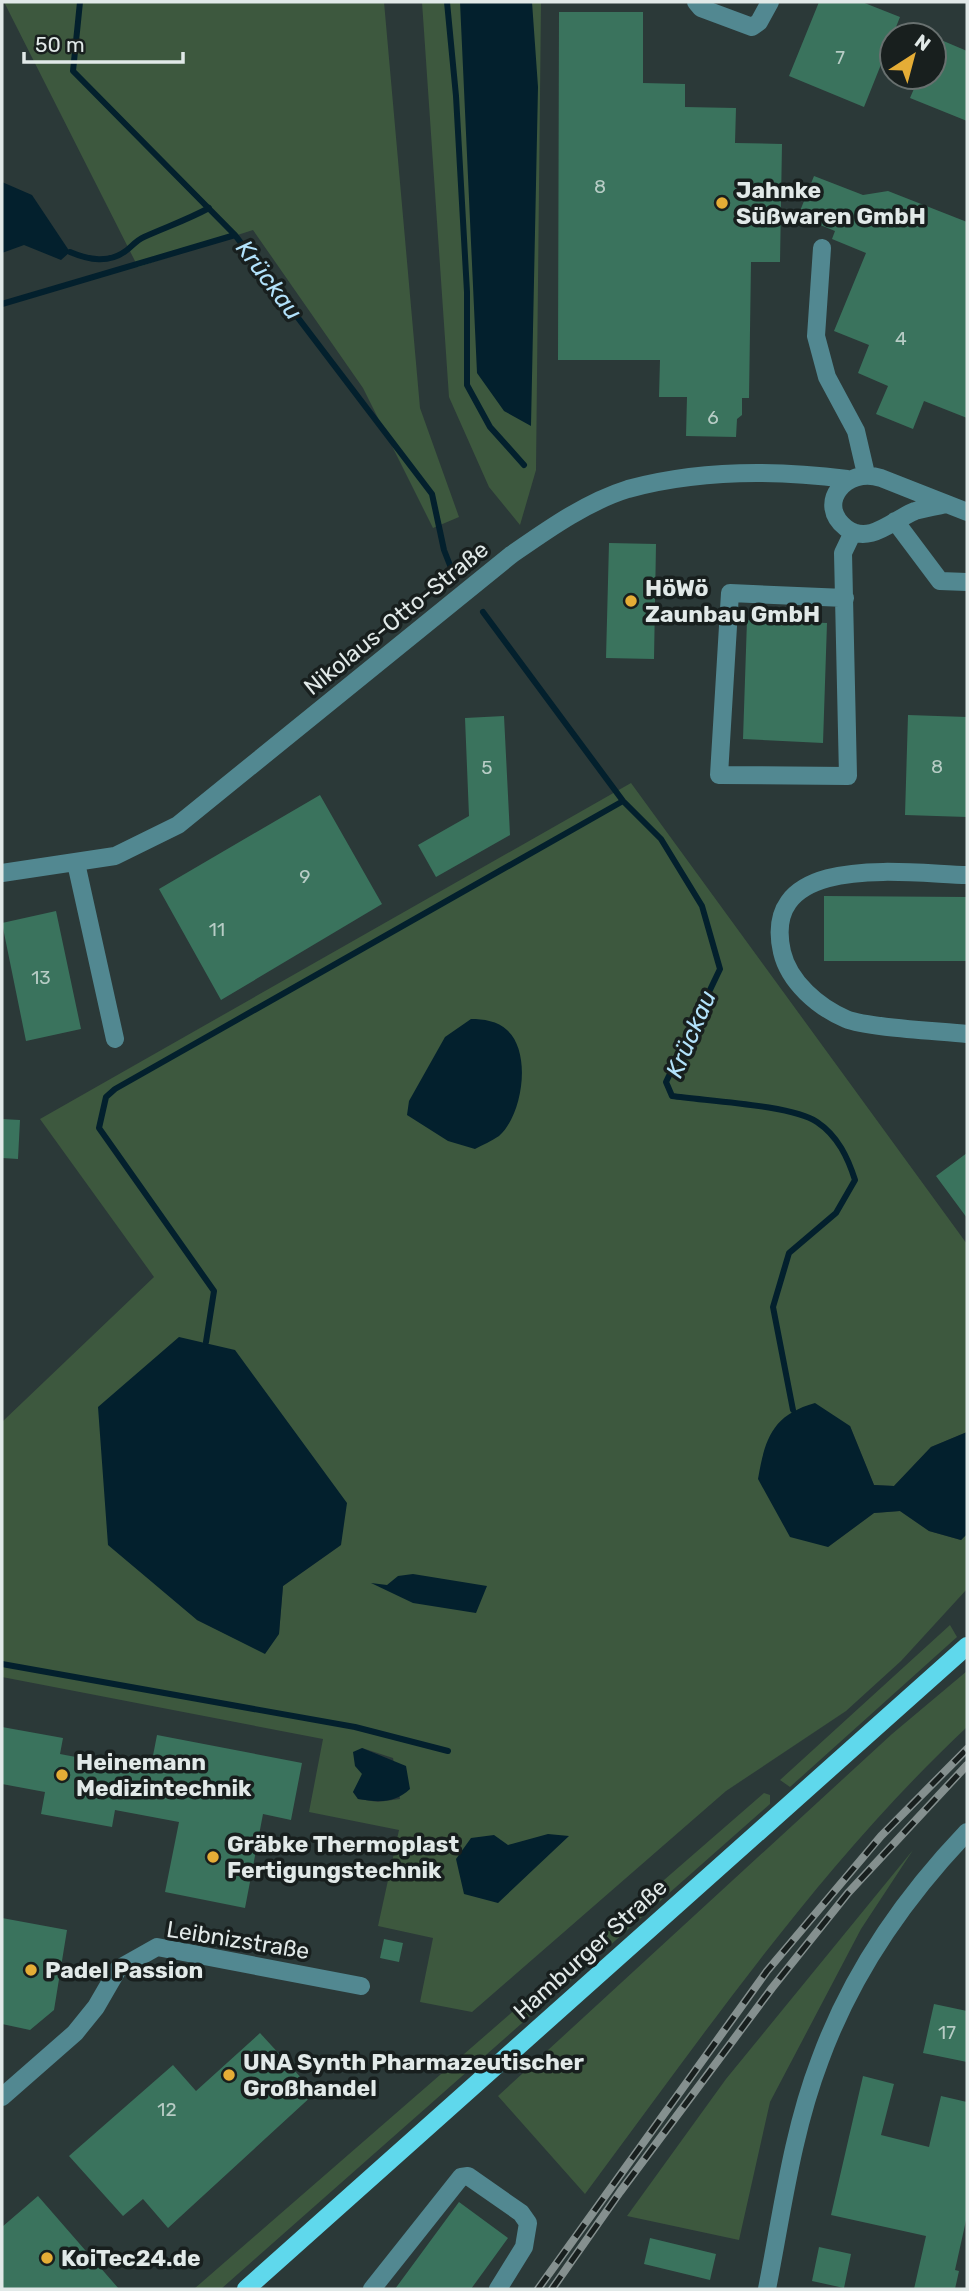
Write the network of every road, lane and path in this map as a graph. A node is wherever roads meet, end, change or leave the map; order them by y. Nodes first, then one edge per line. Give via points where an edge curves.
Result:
1 (696, 2) edge
2 (770, 2) edge
3 (822, 248) dead end
4 (866, 474) junction
5 (847, 479) junction
6 (947, 504) junction
7 (967, 512) edge
8 (895, 522) junction
9 (853, 532) junction
10 (967, 582) edge
11 (845, 598) junction
12 (76, 863) junction
13 (2, 873) edge
14 (967, 875) edge
15 (967, 1034) edge
16 (115, 1039) dead end
17 (967, 1646) edge
18 (967, 1832) edge
19 (361, 1986) dead end
20 (2, 2097) edge
21 (246, 2289) edge
22 (372, 2289) edge
23 (498, 2289) edge
24 (767, 2289) edge

1 - 2 street via 752,27
3 - 4 street via 816,336 827,377 856,431
4 - 5 street, Nikolaus-Otto-Straße
4 - 6 street
5 - 9 street via 834,505 841,523
5 - 12 street, Nikolaus-Otto-Straße via 793,473 695,478 627,490 559,522 511,555 178,825 116,856
6 - 7 street
6 - 8 street via 915,511
8 - 9 street via 867,535
8 - 10 street via 940,581
9 - 11 street via 843,553
11 - 11 street via 848,776 719,775 730,593
12 - 13 street, Nikolaus-Otto-Straße
12 - 16 street
14 - 15 street via 861,872 816,880 796,892 782,912 778,934 784,962 801,987 821,1006 849,1021
17 - 21 main road, Hamburger Straße
18 - 24 street via 890,1925 820,2059 794,2149
19 - 20 street, Leibnizstraße via 157,1947 118,1969 75,2033
22 - 23 street via 461,2178 468,2176 521,2213 528,2223 524,2247

